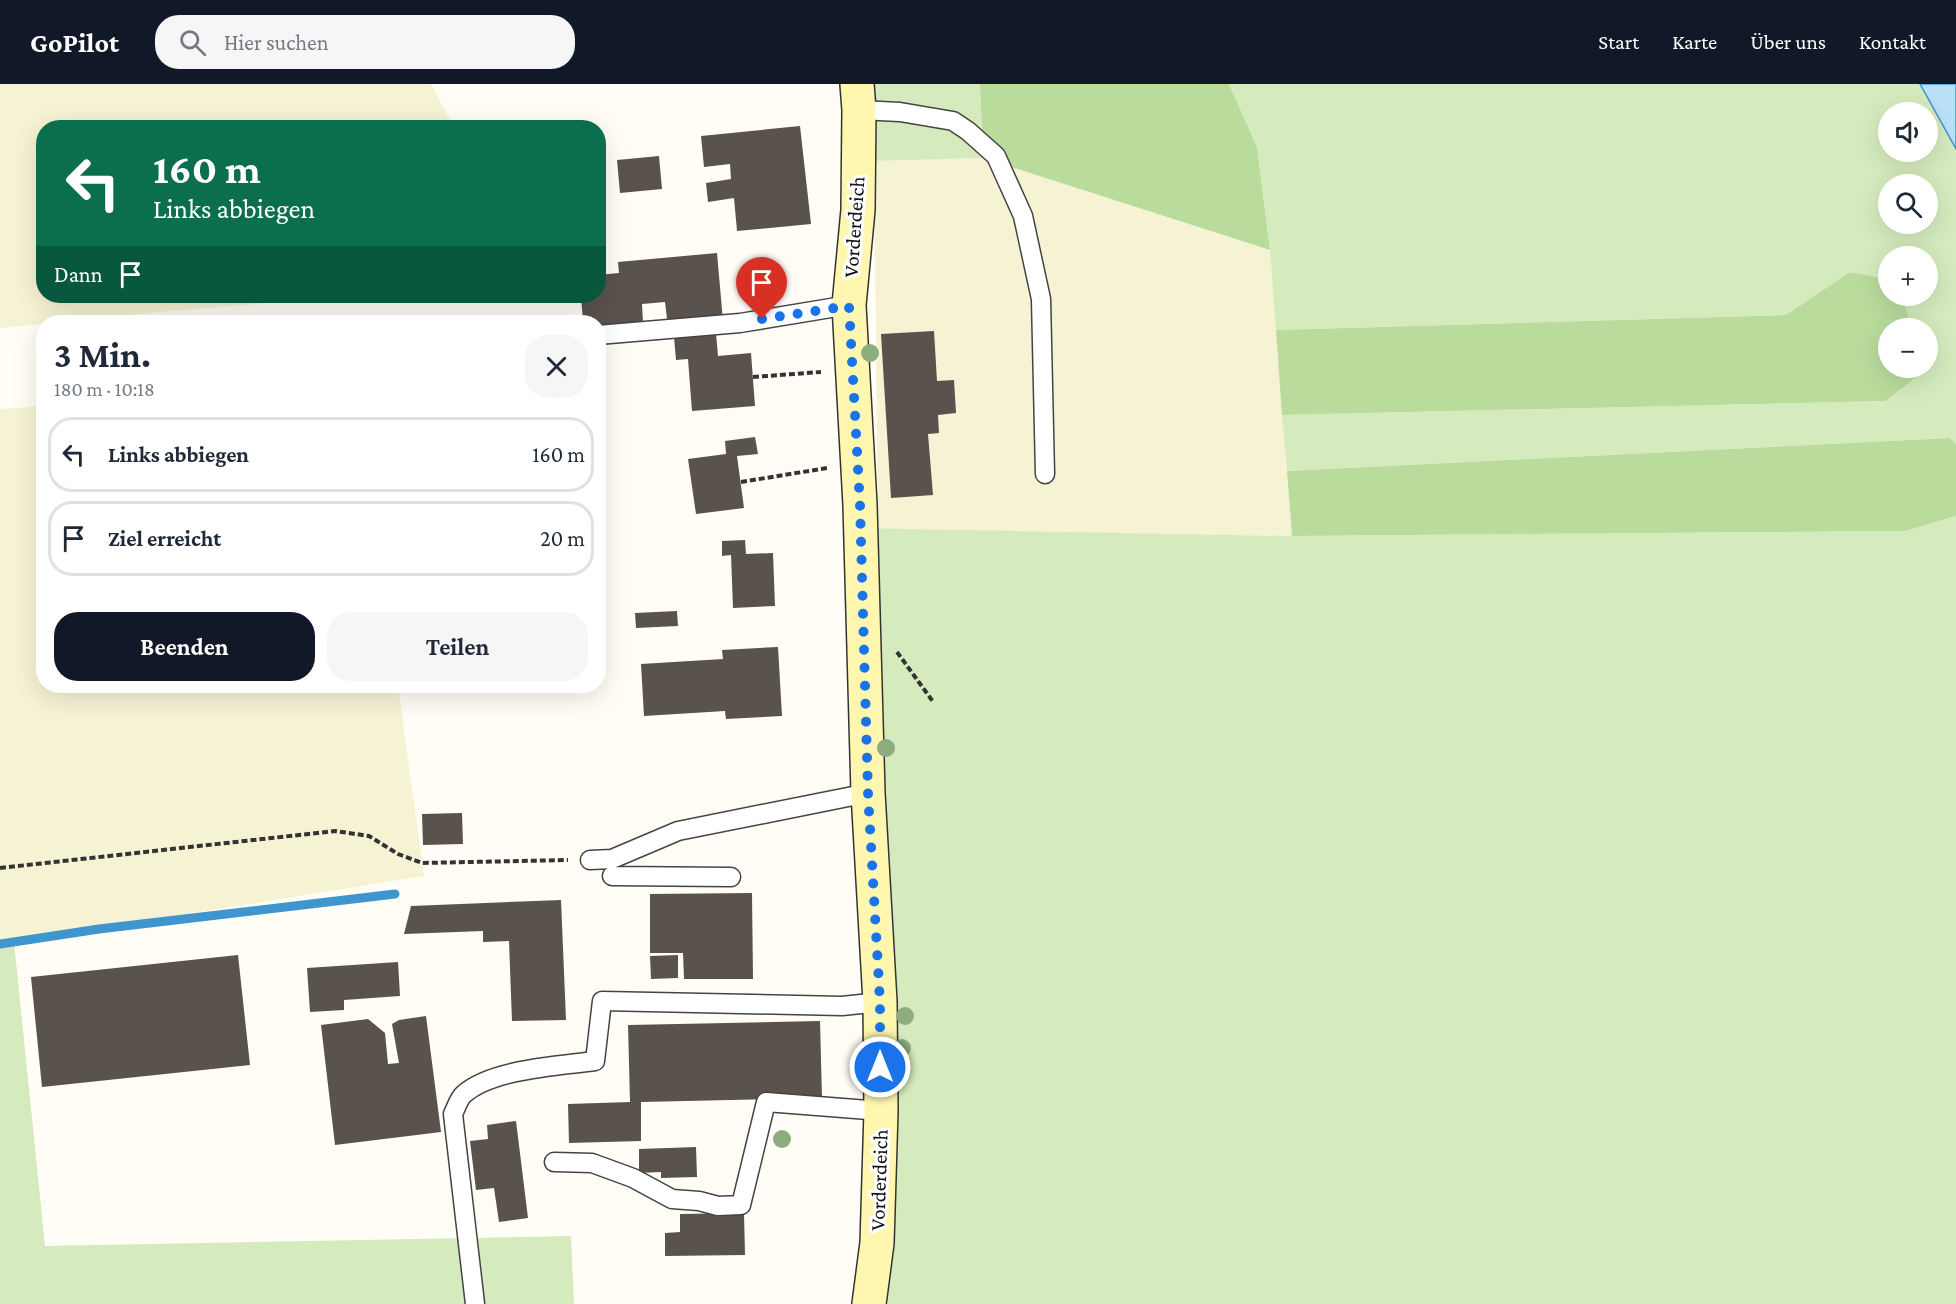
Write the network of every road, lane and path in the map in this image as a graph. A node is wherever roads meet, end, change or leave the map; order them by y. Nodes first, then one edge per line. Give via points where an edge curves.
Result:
1 (858, 97) edge
2 (849, 306) junction
3 (606, 334) edge
4 (851, 369) junction
5 (753, 377) dead end
6 (857, 463) junction
7 (1045, 474) dead end
8 (741, 482) dead end
9 (863, 622) junction
10 (934, 703) dead end
11 (868, 793) junction
12 (590, 860) joint
13 (0, 868) edge
14 (612, 876) dead end
15 (730, 877) dead end
16 (880, 1002) junction
17 (881, 1111) junction
18 (554, 1162) dead end
19 (475, 1304) edge
20 (869, 1304) edge

1 - 2 street, Vorderdeich via 858,210
1 - 7 lane via 900,112 953,121 996,156 1023,216 1041,299
2 - 3 lane via 740,323
2 - 4 street, Vorderdeich
4 - 5 path
4 - 6 street, Vorderdeich
6 - 8 path
6 - 9 street, Vorderdeich
9 - 10 path via 894,648
9 - 11 street, Vorderdeich
11 - 12 lane via 678,831 612,859
11 - 16 street, Vorderdeich
12 - 13 path via 422,863 369,836 335,831
14 - 15 lane
16 - 17 street, Vorderdeich
16 - 19 lane via 842,1006 602,1001 595,1060 489,1079 463,1095 453,1114
17 - 18 lane via 766,1102 741,1205 672,1199 633,1178 592,1163
17 - 20 street, Vorderdeich via 877,1243

